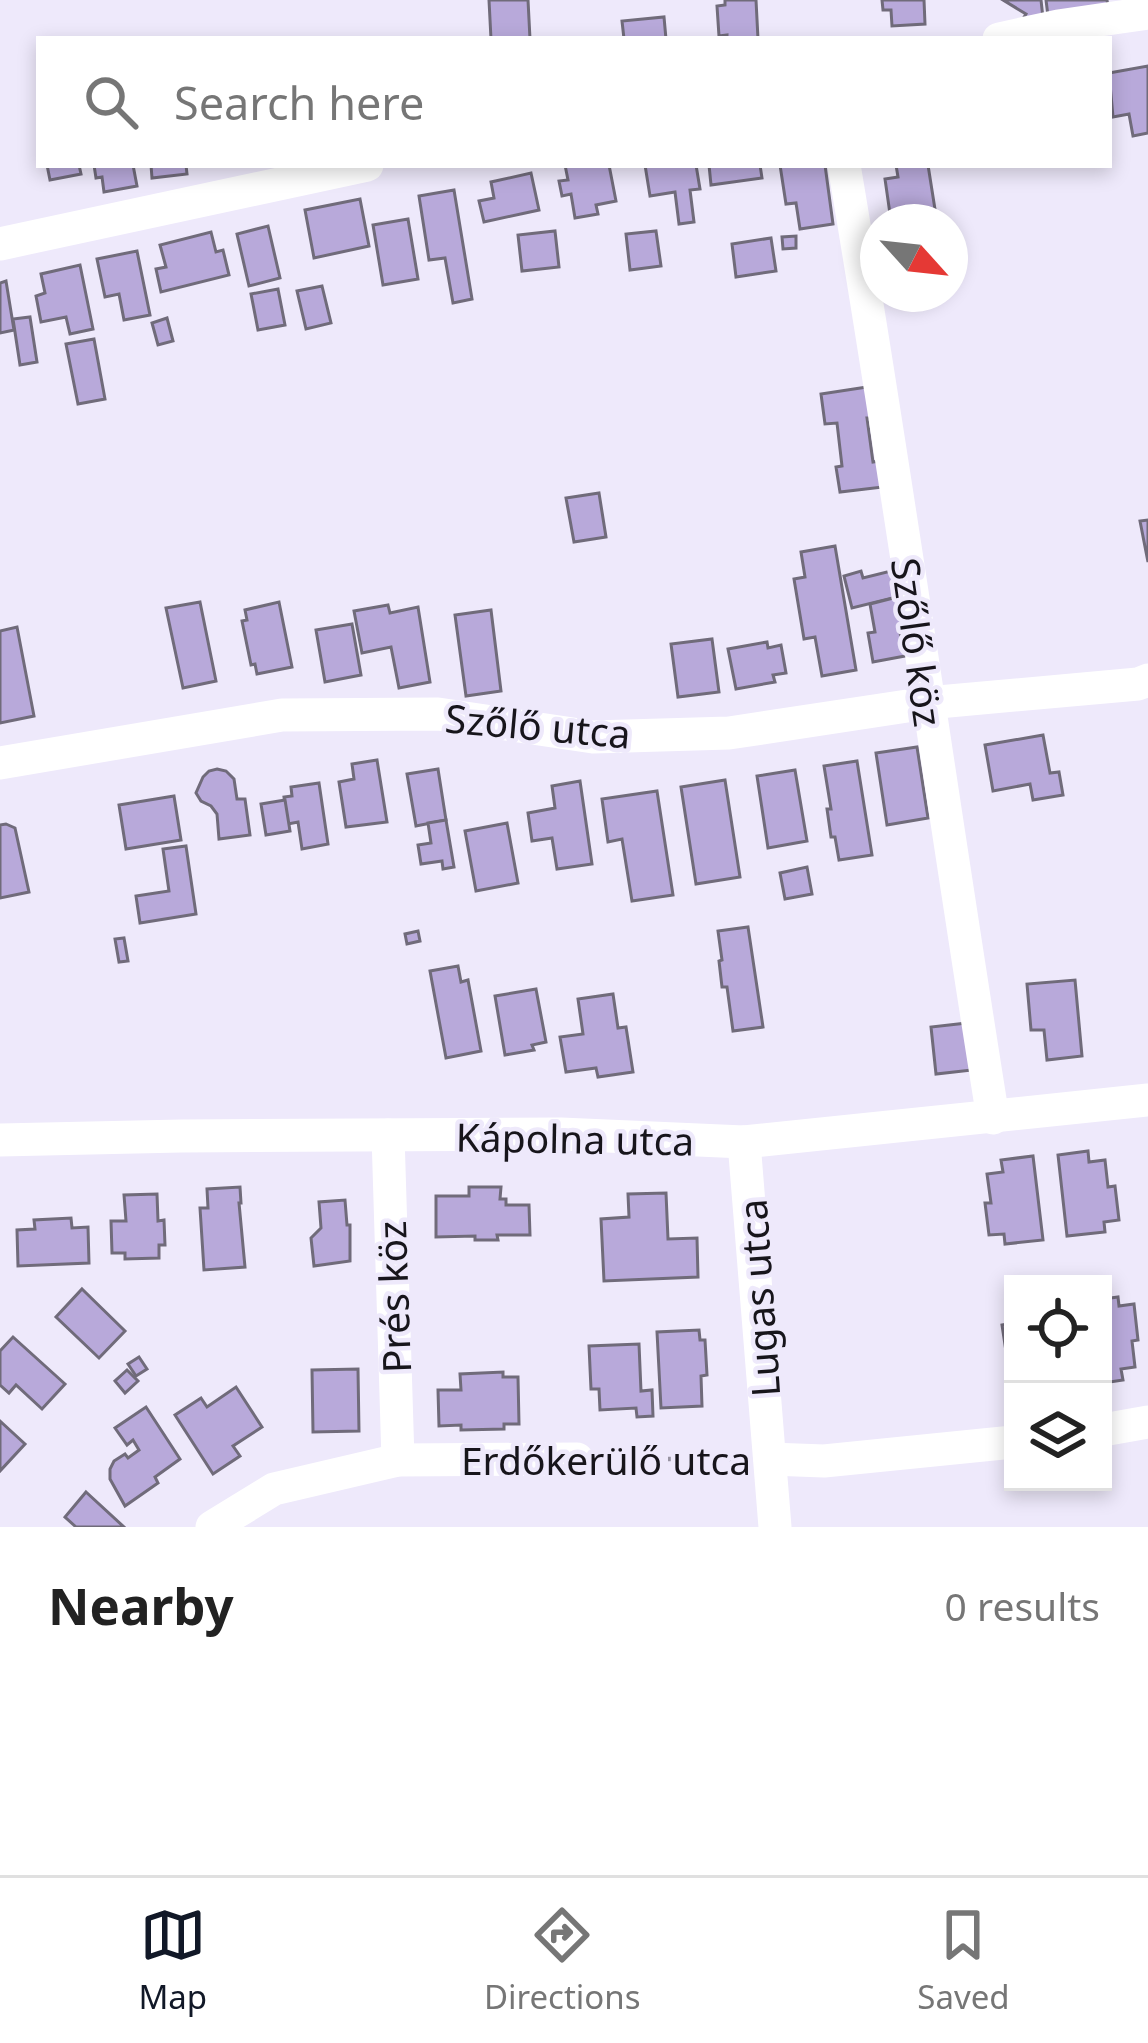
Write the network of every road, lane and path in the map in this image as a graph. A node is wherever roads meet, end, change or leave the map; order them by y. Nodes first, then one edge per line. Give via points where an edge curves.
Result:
1 (1148, 13) edge
2 (1013, 36) edge
3 (353, 168) edge
4 (845, 168) edge
5 (0, 244) edge
6 (1148, 680) edge
7 (927, 703) junction
8 (0, 763) edge
9 (1148, 1100) edge
10 (992, 1118) junction
11 (388, 1135) junction
12 (0, 1140) edge
13 (744, 1142) junction
14 (1148, 1422) edge
15 (1112, 1428) edge
16 (1004, 1443) edge
17 (770, 1459) junction
18 (398, 1460) junction
19 (578, 1460) joint
20 (212, 1527) edge
21 (775, 1527) edge

1 - 2 street
3 - 5 street
4 - 7 street, Szőlő köz
6 - 7 street, Szőlő utca
7 - 8 street, Szőlő utca via 729,733 593,737 439,714 282,716
7 - 10 street, Szőlő köz
9 - 10 street, Kápolna utca
10 - 13 street, Kápolna utca
11 - 12 street, Kápolna utca
11 - 13 street, Kápolna utca
11 - 18 street, Prés köz
13 - 17 street, Lugas utca
14 - 15 street
16 - 17 street, Erdőkerülő utca
17 - 19 path, Erdőkerülő utca
17 - 21 street, Lugas utca
18 - 19 street, Erdőkerülő utca
18 - 20 street, Erdőkerülő utca via 274,1489

